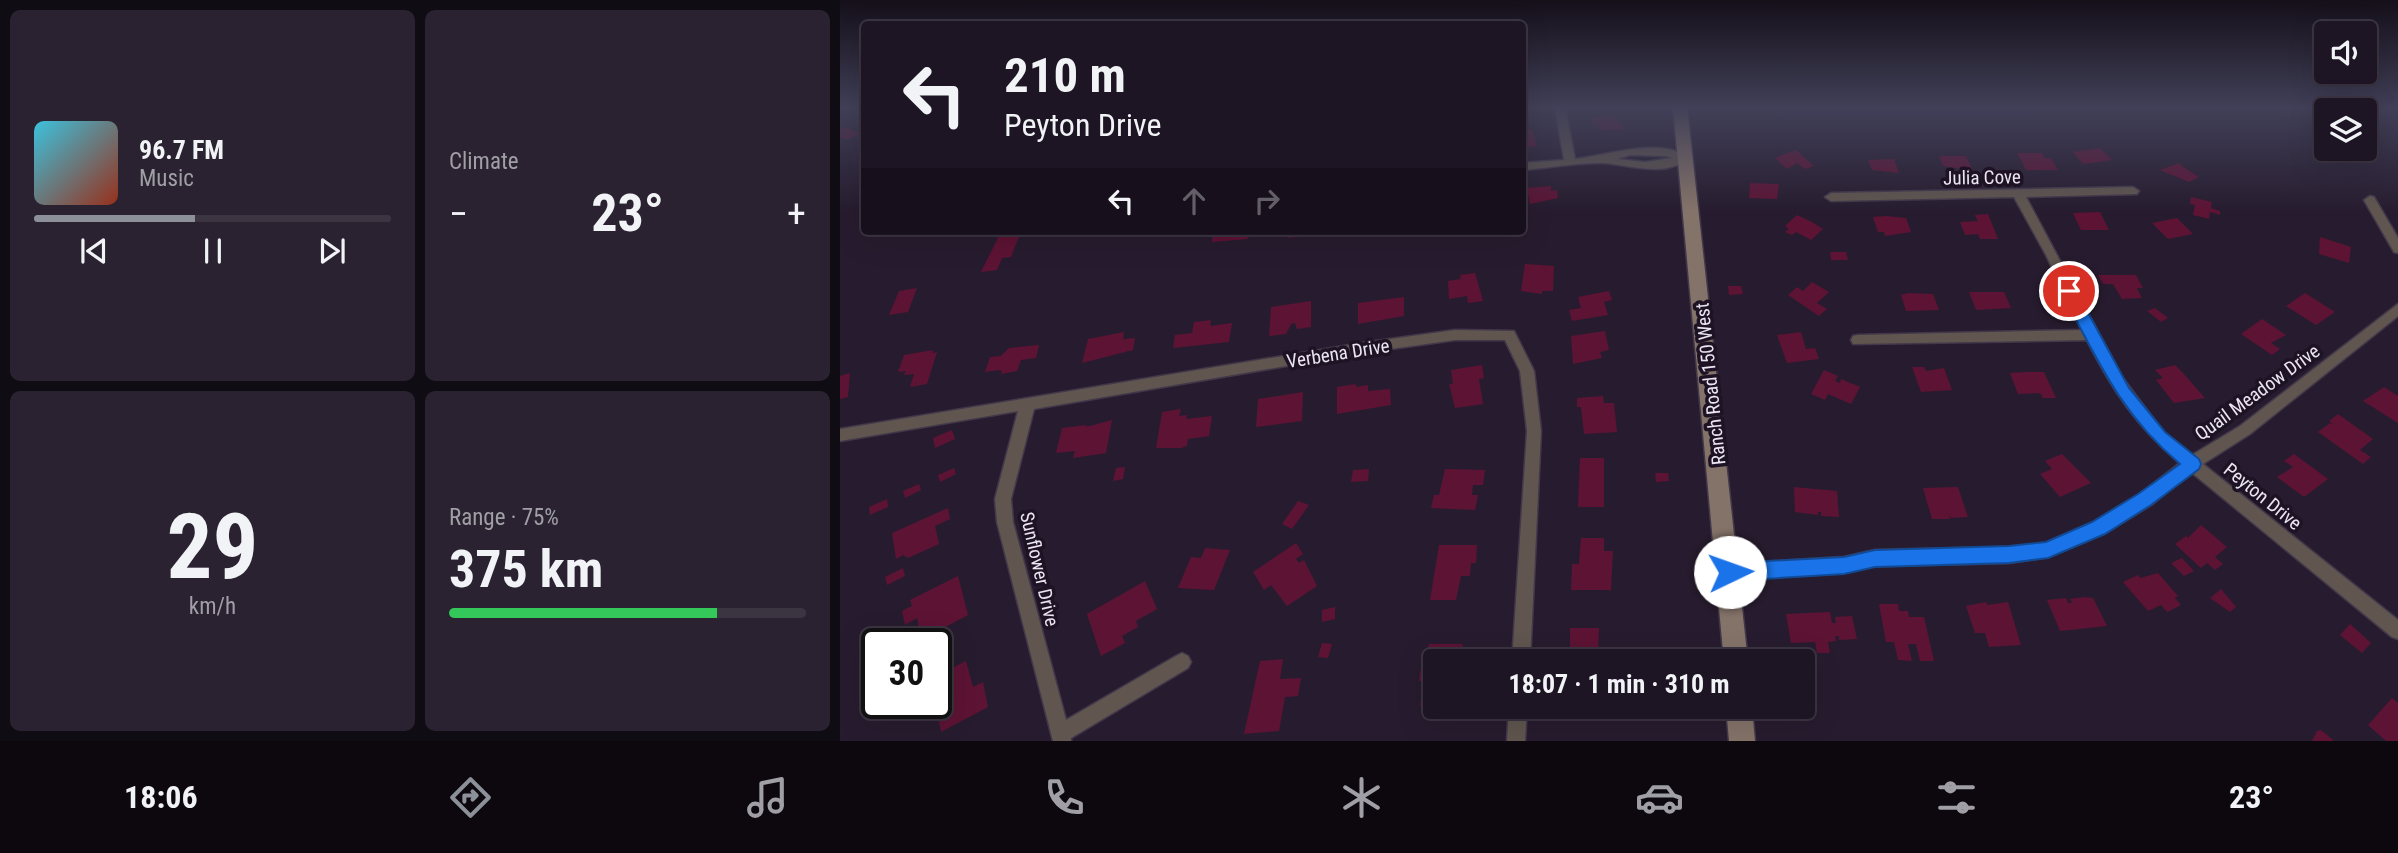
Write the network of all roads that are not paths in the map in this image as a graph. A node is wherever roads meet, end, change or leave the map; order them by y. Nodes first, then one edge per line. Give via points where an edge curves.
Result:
1 (1567, 142) edge
2 (1682, 142) edge
3 (1683, 158) junction
4 (1570, 160) junction
5 (1526, 166) edge
6 (2133, 191) dead end
7 (2018, 194) junction
8 (1831, 197) dead end
9 (2370, 200) dead end
10 (2398, 249) edge
11 (2398, 309) edge
12 (2091, 335) junction
13 (1858, 340) dead end
14 (1027, 406) junction
15 (840, 435) edge
16 (2192, 464) junction
17 (1730, 572) junction
18 (2398, 631) edge
19 (1522, 649) edge
20 (1735, 649) edge
21 (1182, 662) dead end
22 (1517, 719) edge
23 (1740, 719) edge
24 (1061, 737) edge
25 (1516, 741) edge
26 (1742, 741) edge

1 - 4 street
2 - 3 main road, Ranch Road 150 West
3 - 4 street via 1668,165
3 - 17 main road, Ranch Road 150 West
4 - 5 street
6 - 7 street, Julia Cove
7 - 8 street, Julia Cove
7 - 12 street, Peyton Drive
9 - 10 street
11 - 16 street, Quail Meadow Drive via 2245,430
12 - 13 street
12 - 16 street, Peyton Drive via 2142,418
14 - 15 street, Verbena Drive
14 - 19 street, Verbena Drive via 1362,348 1455,335 1509,335 1527,371 1534,430
14 - 24 street, Sunflower Drive via 1003,499 1005,522
16 - 17 street, Quail Meadow Drive via 2099,528 2048,550 1875,558 1844,565
16 - 18 street, Peyton Drive
17 - 20 main road, Ranch Road 150 West
21 - 24 street
22 - 25 street
23 - 26 main road

